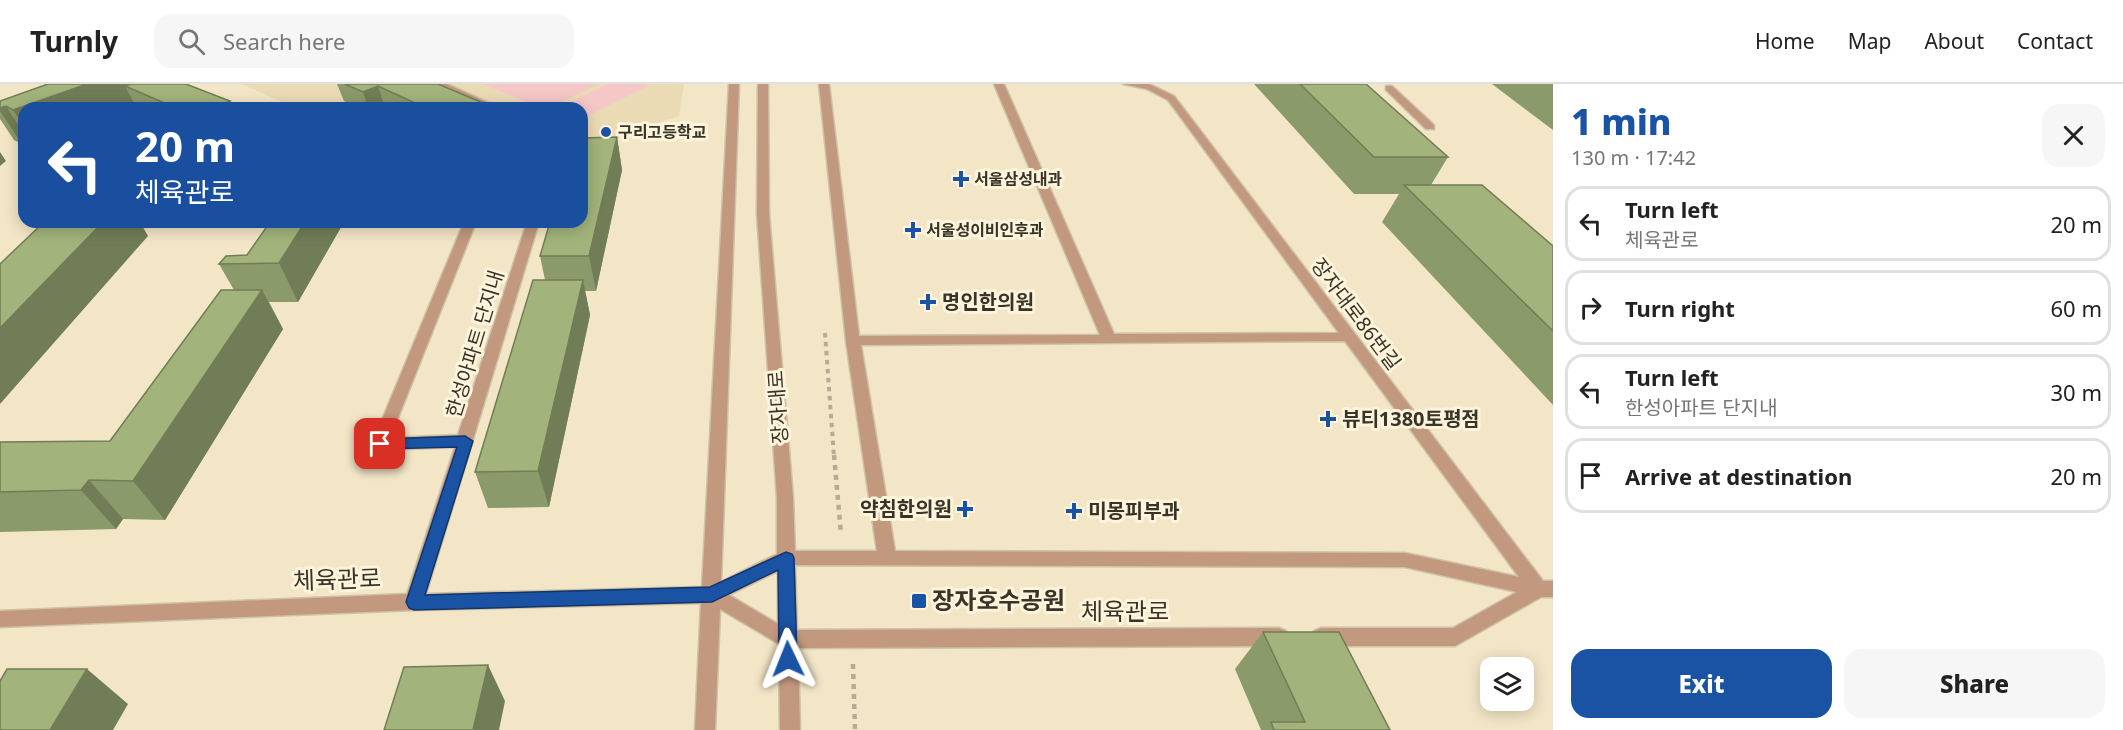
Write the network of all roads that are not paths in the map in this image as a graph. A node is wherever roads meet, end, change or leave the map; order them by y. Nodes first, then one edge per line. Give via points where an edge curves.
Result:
1 (439, 84) edge
2 (734, 84) edge
3 (763, 84) edge
4 (824, 84) edge
5 (999, 84) edge
6 (1128, 84) edge
7 (1389, 88) dead end
8 (481, 102) edge
9 (1430, 128) dead end
10 (468, 228) edge
11 (531, 228) edge
12 (1348, 337) junction
13 (1109, 339) junction
14 (853, 341) junction
15 (465, 441) junction
16 (786, 558) junction
17 (887, 559) junction
18 (1545, 589) edge
19 (712, 595) junction
20 (414, 602) junction
21 (0, 620) edge
22 (787, 639) junction
23 (705, 730) edge
24 (790, 730) edge

1 - 8 street
2 - 19 street
3 - 16 street, 장자대로 via 763,214 785,498
4 - 14 street
5 - 13 street
6 - 12 street, 장자대로86번길 via 1149,87 1171,98
7 - 9 street
10 - 15 street, 한성아파트 단지내 via 380,444
11 - 15 street, 한성아파트 단지내
12 - 13 street
12 - 18 street, 장자대로86번길
13 - 14 street
14 - 17 street
15 - 20 street
16 - 17 street, 체육관로
16 - 19 street, 체육관로
16 - 22 street, 장자대로
17 - 18 street, 체육관로 via 1405,560
18 - 22 street, 체육관로 via 1455,637
19 - 20 street, 체육관로
19 - 22 street
19 - 23 street
20 - 21 street, 체육관로
22 - 24 street, 장자대로

